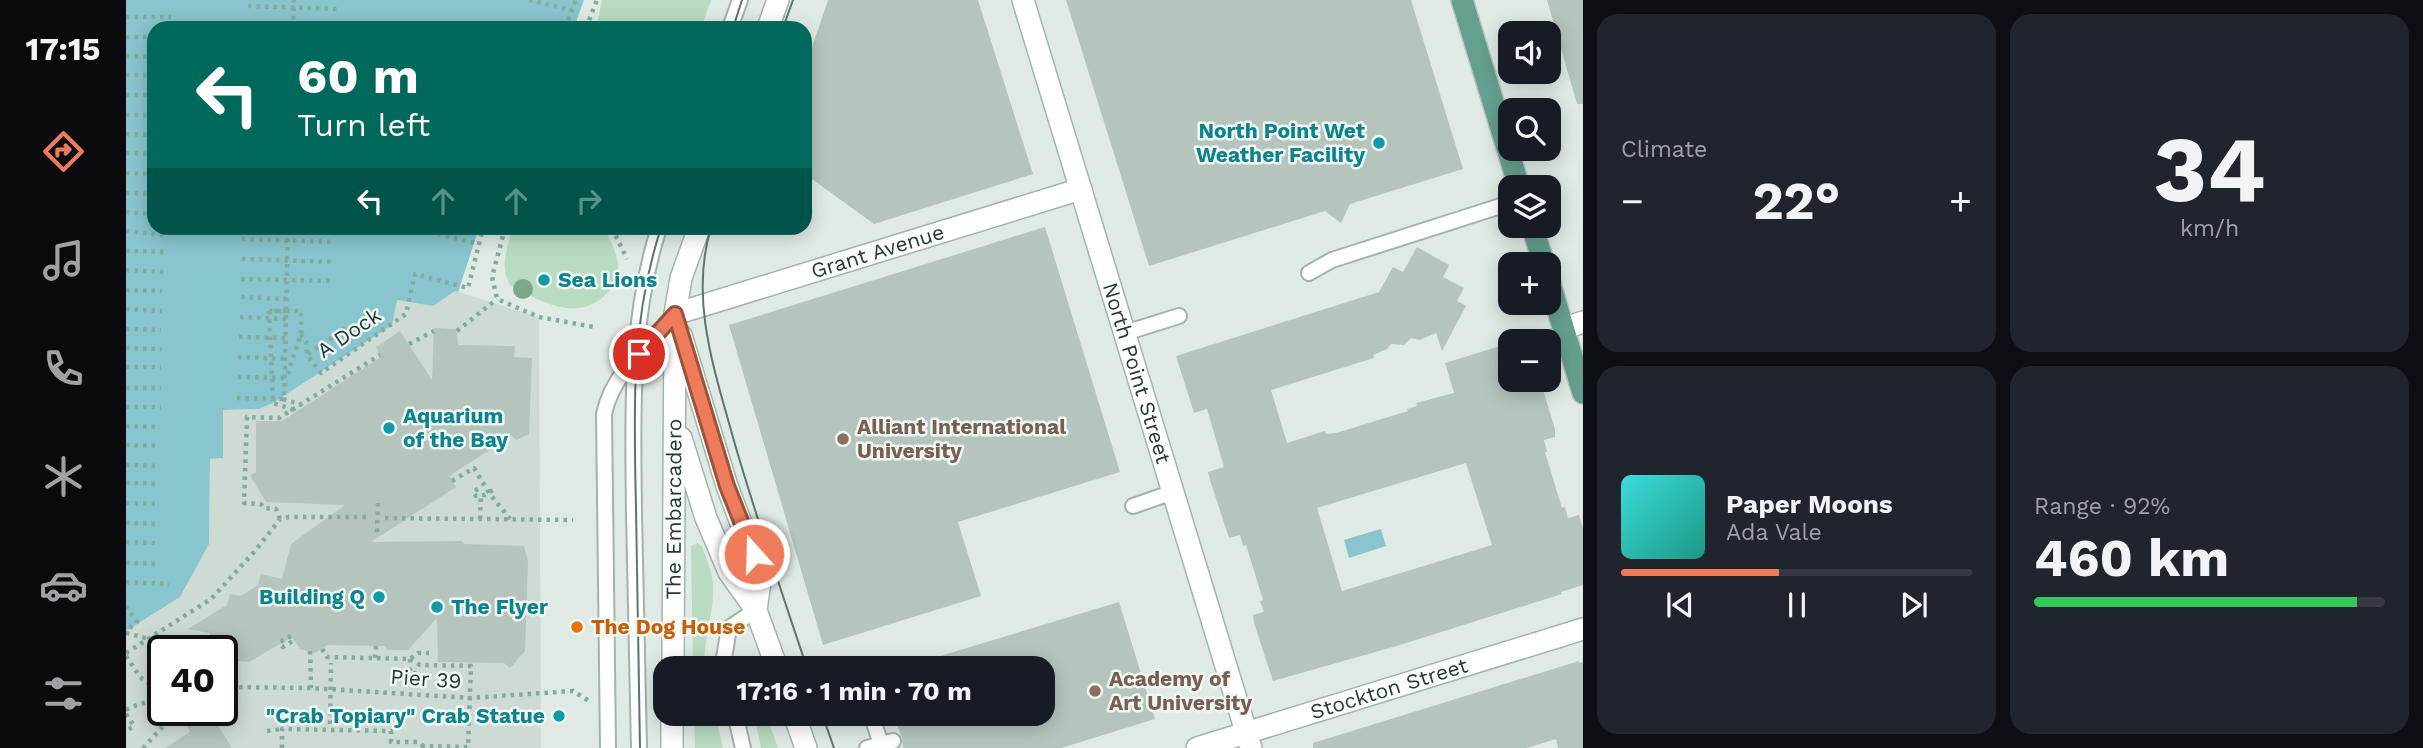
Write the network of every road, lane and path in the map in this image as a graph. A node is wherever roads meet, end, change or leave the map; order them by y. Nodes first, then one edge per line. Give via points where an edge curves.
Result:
1 (294, 0) edge
2 (529, 0) edge
3 (576, 0) edge
4 (597, 0) edge
5 (740, 0) edge
6 (778, 0) edge
7 (1023, 0) edge
8 (1462, 0) edge
9 (248, 6) dead end
10 (294, 7) junction
11 (340, 9) dead end
12 (572, 10) junction
13 (126, 17) edge
14 (170, 17) dead end
15 (293, 21) edge
16 (568, 21) edge
17 (589, 21) edge
18 (732, 21) edge
19 (770, 21) edge
20 (126, 37) edge
21 (147, 37) edge
22 (126, 55) edge
23 (147, 56) edge
24 (126, 75) edge
25 (147, 76) edge
26 (126, 95) edge
27 (147, 96) edge
28 (126, 115) edge
29 (147, 116) edge
30 (126, 134) edge
31 (147, 135) edge
32 (126, 153) edge
33 (147, 154) edge
34 (126, 173) edge
35 (147, 174) edge
36 (1516, 175) edge
37 (1081, 189) junction
38 (126, 193) edge
39 (147, 194) edge
40 (1498, 207) edge
41 (126, 212) edge
42 (147, 214) edge
43 (126, 231) edge
44 (147, 233) edge
45 (288, 235) edge
46 (442, 235) edge
47 (481, 235) edge
48 (503, 235) edge
49 (615, 235) edge
50 (657, 235) edge
51 (696, 235) edge
52 (242, 239) dead end
53 (288, 240) junction
54 (334, 242) dead end
55 (479, 244) junction
56 (126, 251) edge
57 (165, 252) dead end
58 (242, 259) dead end
59 (627, 259) dead end
60 (287, 260) junction
61 (335, 262) dead end
62 (126, 270) edge
63 (164, 272) dead end
64 (1310, 273) dead end
65 (241, 279) dead end
66 (286, 279) junction
67 (334, 281) dead end
68 (126, 290) edge
69 (162, 291) dead end
70 (241, 297) dead end
71 (286, 299) junction
72 (497, 299) junction
73 (1561, 304) edge
74 (126, 309) edge
75 (162, 310) dead end
76 (270, 311) junction
77 (286, 311) junction
78 (675, 314) junction
79 (1179, 316) dead end
80 (240, 317) dead end
81 (286, 319) junction
82 (1573, 326) edge
83 (594, 327) dead end
84 (345, 328) dead end
85 (126, 329) edge
86 (161, 330) dead end
87 (434, 331) dead end
88 (457, 331) dead end
89 (1125, 332) junction
90 (301, 334) junction
91 (239, 337) dead end
92 (285, 338) junction
93 (408, 344) dead end
94 (126, 348) edge
95 (162, 349) dead end
96 (307, 355) junction
97 (380, 355) dead end
98 (239, 357) dead end
99 (285, 359) junction
100 (634, 361) junction
101 (126, 367) edge
102 (161, 367) dead end
103 (238, 377) dead end
104 (284, 378) junction
105 (126, 388) edge
106 (161, 388) dead end
107 (1583, 393) edge
108 (237, 398) dead end
109 (302, 405) junction
110 (126, 407) edge
111 (161, 407) dead end
112 (294, 410) junction
113 (674, 413) junction
114 (126, 426) edge
115 (159, 427) dead end
116 (126, 445) edge
117 (160, 446) dead end
118 (126, 465) edge
119 (159, 466) dead end
120 (452, 481) dead end
121 (126, 483) edge
122 (159, 484) dead end
123 (478, 489) dead end
124 (491, 491) junction
125 (1173, 492) junction
126 (481, 495) junction
127 (126, 503) edge
128 (378, 503) dead end
129 (158, 504) dead end
130 (1133, 506) dead end
131 (371, 517) dead end
132 (385, 517) dead end
133 (281, 519) junction
134 (480, 519) junction
135 (510, 520) junction
136 (573, 520) dead end
137 (126, 523) edge
138 (157, 524) dead end
139 (377, 532) dead end
140 (126, 542) edge
141 (156, 543) dead end
142 (126, 563) edge
143 (156, 564) dead end
144 (126, 582) edge
145 (169, 584) dead end
146 (126, 606) edge
147 (756, 610) junction
148 (1583, 629) edge
149 (126, 632) edge
150 (155, 635) edge
151 (147, 638) edge
152 (147, 640) edge
153 (376, 646) dead end
154 (322, 649) dead end
155 (310, 651) dead end
156 (429, 653) dead end
157 (126, 654) edge
158 (673, 656) edge
159 (724, 656) edge
160 (773, 656) edge
161 (375, 658) junction
162 (410, 659) junction
163 (331, 660) junction
164 (420, 673) dead end
165 (464, 674) dead end
166 (470, 674) junction
167 (147, 682) edge
168 (238, 687) edge
169 (311, 688) junction
170 (470, 698) junction
171 (147, 703) edge
172 (608, 711) junction
173 (126, 712) edge
174 (161, 726) edge
175 (673, 726) edge
176 (738, 726) edge
177 (798, 726) edge
178 (875, 726) edge
179 (330, 727) junction
180 (282, 729) junction
181 (126, 731) edge
182 (267, 731) dead end
183 (1249, 740) edge
184 (880, 744) edge
185 (423, 747) edge
186 (143, 748) edge
187 (282, 748) edge
188 (608, 748) edge
189 (639, 748) edge
190 (672, 748) edge
191 (743, 748) edge
192 (806, 748) edge
193 (1196, 748) edge

1 - 10 path
2 - 12 path
3 - 12 path
4 - 17 path
5 - 18 lane
6 - 19 street
7 - 37 street, North Point Street
8 - 36 main road
9 - 10 path
10 - 11 path
10 - 15 path
12 - 16 path
13 - 14 path
20 - 21 path
22 - 23 path
24 - 25 path
26 - 27 path
28 - 29 path
30 - 31 path
32 - 33 path
34 - 35 path
37 - 78 street, Grant Avenue
37 - 89 street, North Point Street
38 - 39 path
40 - 64 lane via 1332,260
41 - 42 path
43 - 44 path
45 - 53 path
46 - 55 path
47 - 55 path, A Dock
48 - 72 path via 492,277
49 - 59 path
50 - 100 lane via 640,305
51 - 78 street, The Embarcadero via 681,278
52 - 53 path
53 - 54 path
53 - 60 path
55 - 96 path, A Dock via 468,288 415,274 405,314 321,373
56 - 57 path
58 - 60 path
60 - 61 path
60 - 66 path
62 - 63 path
65 - 66 path
66 - 67 path
66 - 71 path
68 - 69 path
70 - 71 path
71 - 77 path
72 - 83 path via 539,317
72 - 88 path
73 - 82 main road
74 - 75 path
76 - 77 path
76 - 90 path, A Dock via 301,311
76 - 112 path via 272,403
77 - 81 path
78 - 100 lane
78 - 113 street, The Embarcadero
78 - 147 street via 727,486 761,576
79 - 89 lane
80 - 81 path
81 - 92 path
82 - 107 main road
84 - 96 path
85 - 86 path
87 - 93 path
89 - 125 street, North Point Street
90 - 96 path, A Dock
90 - 109 path, A Dock via 280,397
91 - 92 path
92 - 99 path
94 - 95 path
97 - 109 path
98 - 99 path
99 - 104 path
100 - 172 lane via 614,388 604,414
100 - 189 lane
101 - 102 path
103 - 104 path
104 - 108 path via 284,399
105 - 106 path
109 - 112 path
110 - 111 path
112 - 133 path via 279,418 247,417 244,503 276,509
113 - 147 street via 706,518 729,572
113 - 158 street, The Embarcadero
114 - 115 path
116 - 117 path
118 - 119 path
120 - 124 path via 474,468
121 - 122 path
123 - 126 path via 473,492
124 - 126 path
124 - 135 path
125 - 130 lane
125 - 183 street, North Point Street
126 - 134 path
127 - 129 path
128 - 139 path, bridge
131 - 133 path
132 - 134 path
133 - 150 path via 211,599
134 - 135 path
135 - 136 path
137 - 138 path
140 - 141 path
142 - 143 path
144 - 145 path
146 - 149 path via 137,622
147 - 159 lane via 729,628
147 - 160 street
148 - 183 street, Stockton Street
149 - 151 path
152 - 157 path
153 - 161 path
154 - 163 path
155 - 169 path
156 - 162 path
157 - 167 path
161 - 162 path
161 - 163 path
162 - 164 path via 410,673
162 - 166 path via 420,665 471,666
163 - 179 path, bridge
165 - 166 path
166 - 170 path
168 - 169 path, Pier 39
169 - 170 path, Pier 39
170 - 172 path, Pier 39 via 573,691
170 - 185 path via 468,747
171 - 173 path
172 - 188 lane
173 - 181 path via 134,726
174 - 186 path
175 - 190 street
176 - 191 lane
177 - 192 street
178 - 184 lane
179 - 180 path
179 - 185 path via 391,731 391,742 419,742
180 - 182 path
180 - 187 path
183 - 193 street, Stockton Street

